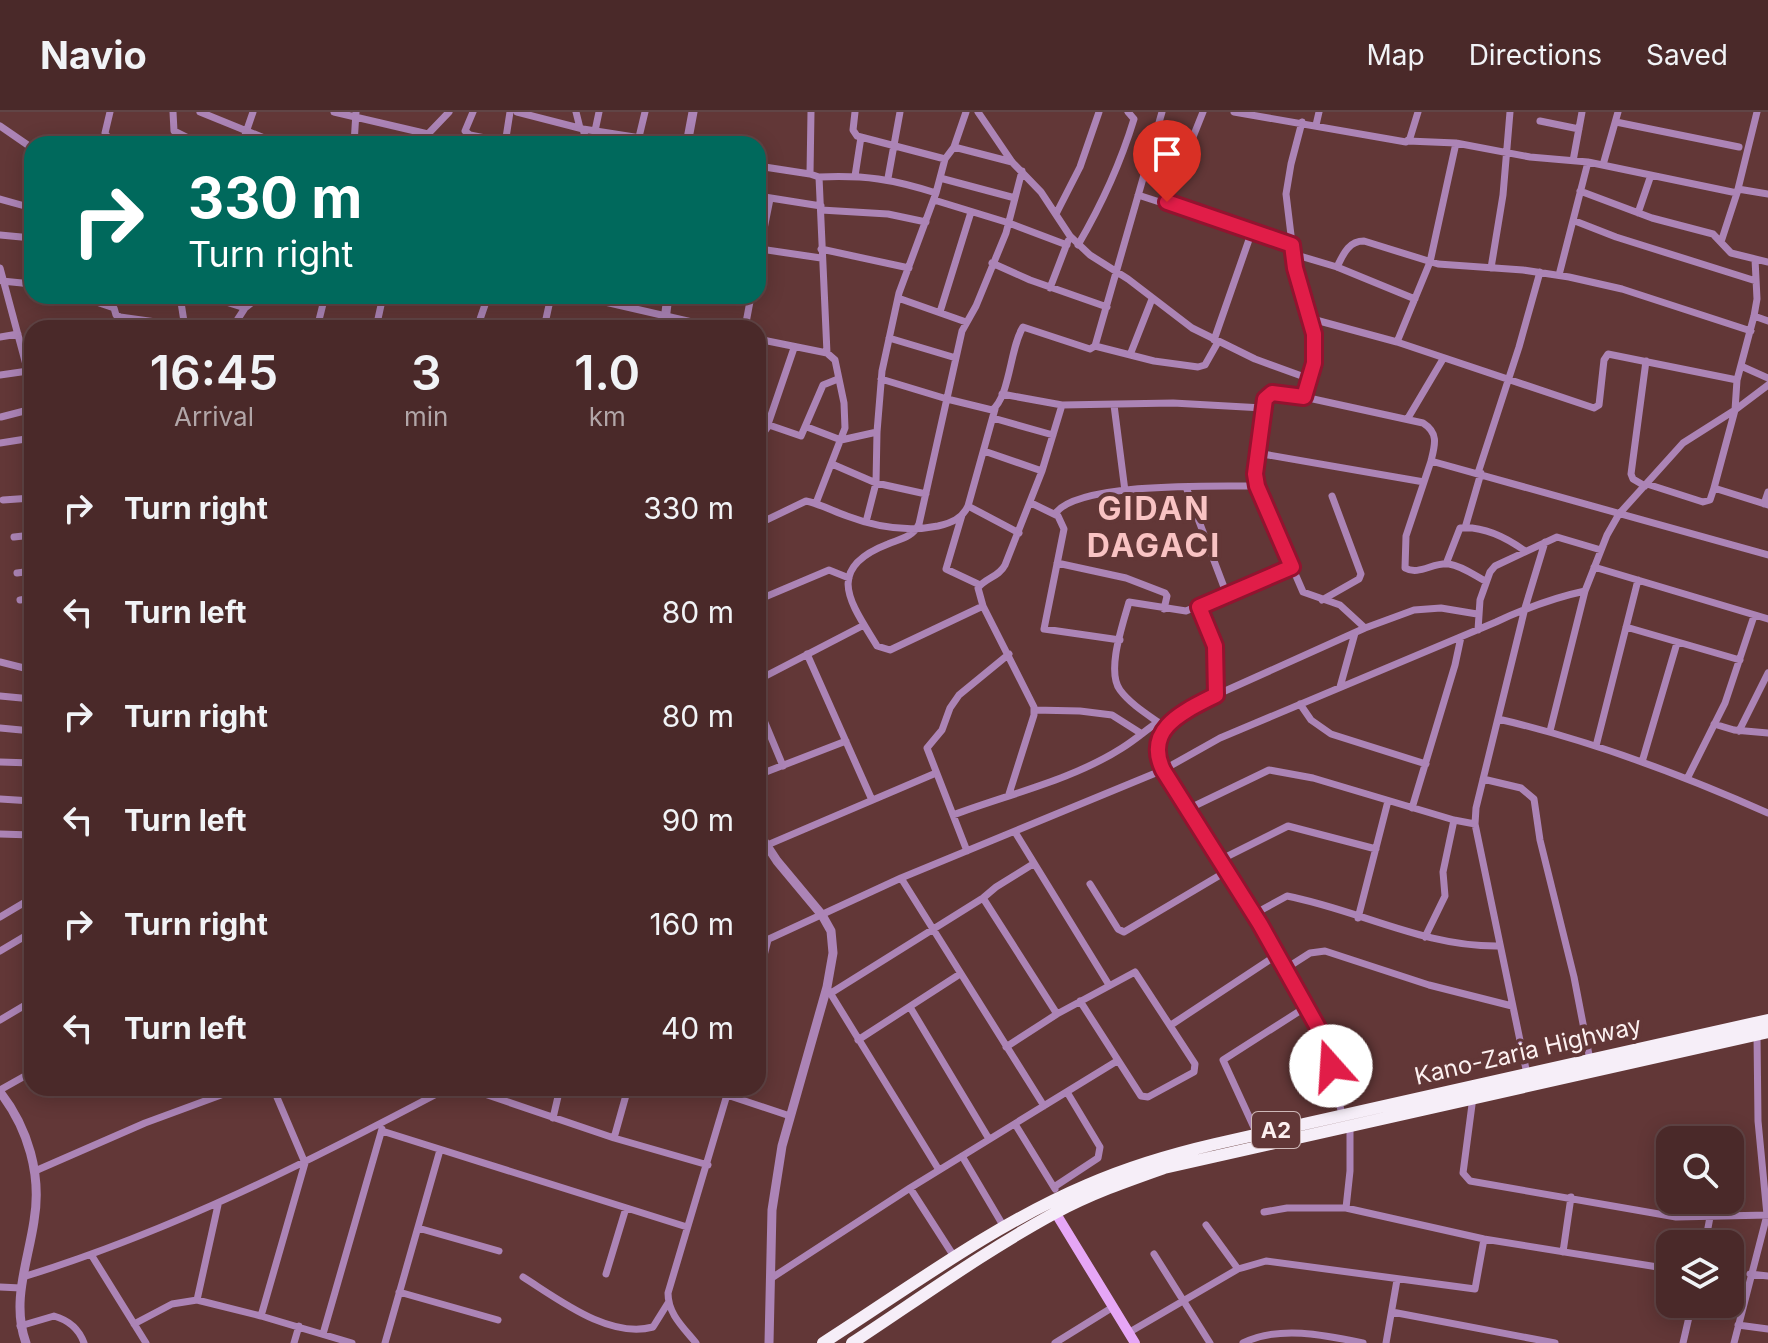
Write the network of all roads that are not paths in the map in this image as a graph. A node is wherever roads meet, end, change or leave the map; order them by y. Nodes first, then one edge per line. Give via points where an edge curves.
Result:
1 (110, 112) edge
2 (173, 112) edge
3 (200, 112) edge
4 (253, 112) edge
5 (334, 112) edge
6 (449, 112) edge
7 (473, 112) edge
8 (510, 112) edge
9 (517, 112) edge
10 (576, 112) edge
11 (599, 112) edge
12 (645, 112) edge
13 (693, 112) edge
14 (811, 112) edge
15 (855, 112) edge
16 (900, 112) edge
17 (966, 112) edge
18 (978, 112) edge
19 (1099, 112) edge
20 (1128, 112) edge
21 (1162, 112) edge
22 (1203, 112) edge
23 (1234, 112) edge
24 (1319, 112) edge
25 (1418, 112) edge
26 (1510, 112) edge
27 (1582, 112) edge
28 (1618, 112) edge
29 (1757, 112) edge
30 (356, 115) edge
31 (1540, 121) dead end
32 (1302, 122) junction
33 (1616, 122) junction
34 (1316, 125) junction
35 (0, 126) edge
36 (582, 129) junction
37 (1579, 129) junction
38 (248, 131) junction
39 (595, 131) junction
40 (428, 134) junction
41 (107, 136) edge
42 (183, 136) edge
43 (246, 136) edge
44 (260, 136) edge
45 (355, 136) edge
46 (425, 136) edge
47 (474, 136) edge
48 (506, 136) edge
49 (584, 136) edge
50 (632, 136) edge
51 (639, 136) edge
52 (688, 136) edge
53 (861, 137) junction
54 (1408, 141) junction
55 (24, 142) edge
56 (1456, 143) junction
57 (894, 146) junction
58 (954, 147) junction
59 (1739, 147) dead end
60 (1505, 152) junction
61 (945, 159) junction
62 (1573, 161) junction
63 (1012, 162) junction
64 (1588, 162) junction
65 (1603, 165) junction
66 (766, 167) edge
67 (1022, 171) junction
68 (810, 174) junction
69 (1651, 175) junction
70 (855, 176) junction
71 (819, 177) junction
72 (888, 178) junction
73 (940, 178) junction
74 (1580, 191) junction
75 (1738, 191) junction
76 (1768, 194) edge
77 (1138, 195) junction
78 (935, 196) junction
79 (766, 198) edge
80 (1015, 198) junction
81 (0, 199) edge
82 (770, 199) junction
83 (1167, 202) junction
84 (24, 206) edge
85 (821, 208) junction
86 (971, 212) junction
87 (1638, 213) junction
88 (1056, 214) junction
89 (766, 219) edge
90 (1575, 221) junction
91 (926, 222) junction
92 (1009, 223) junction
93 (1252, 231) junction
94 (0, 235) edge
95 (1070, 236) junction
96 (24, 237) edge
97 (1721, 242) junction
98 (1067, 245) junction
99 (1078, 245) junction
100 (1292, 245) junction
101 (766, 249) edge
102 (821, 254) junction
103 (1293, 254) junction
104 (1755, 259) junction
105 (1430, 262) junction
106 (1768, 262) edge
107 (992, 263) junction
108 (1337, 267) junction
109 (0, 268) edge
110 (909, 268) junction
111 (1491, 268) junction
112 (1540, 272) junction
113 (1118, 273) junction
114 (1559, 275) junction
115 (2, 281) edge
116 (1756, 281) junction
117 (24, 283) edge
118 (1050, 288) junction
119 (898, 298) junction
120 (1152, 299) junction
121 (1415, 299) junction
122 (102, 304) edge
123 (232, 304) edge
124 (250, 304) edge
125 (620, 304) edge
126 (667, 304) edge
127 (1107, 307) junction
128 (245, 308) junction
129 (940, 312) junction
130 (11, 313) junction
131 (0, 314) edge
132 (666, 315) junction
133 (1754, 316) junction
134 (1312, 319) junction
135 (140, 320) edge
136 (237, 320) edge
137 (665, 320) edge
138 (686, 320) edge
139 (1768, 321) edge
140 (966, 322) junction
141 (1751, 331) junction
142 (18, 334) junction
143 (0, 337) edge
144 (889, 338) junction
145 (766, 341) edge
146 (1216, 341) junction
147 (1397, 342) junction
148 (1095, 346) junction
149 (794, 348) junction
150 (827, 353) junction
151 (1130, 355) junction
152 (24, 356) edge
153 (956, 358) junction
154 (1443, 359) junction
155 (1646, 361) junction
156 (1741, 366) junction
157 (24, 372) edge
158 (0, 375) edge
159 (1768, 378) edge
160 (838, 379) junction
161 (881, 379) junction
162 (1310, 379) junction
163 (1508, 380) junction
164 (1737, 380) junction
165 (1768, 385) edge
166 (1002, 394) junction
167 (1304, 397) junction
168 (947, 399) junction
169 (1062, 405) junction
170 (1114, 405) junction
171 (1263, 408) junction
172 (995, 409) junction
173 (1735, 410) junction
174 (24, 411) edge
175 (1, 417) edge
176 (993, 418) junction
177 (1408, 418) junction
178 (767, 427) joint
179 (807, 427) junction
180 (877, 432) junction
181 (1053, 435) junction
182 (24, 439) edge
183 (841, 440) junction
184 (0, 443) edge
185 (984, 451) junction
186 (1257, 453) junction
187 (1431, 461) junction
188 (832, 464) junction
189 (1042, 471) junction
190 (1479, 473) junction
191 (1424, 482) junction
192 (876, 483) junction
193 (1646, 485) junction
194 (1257, 486) junction
195 (1186, 487) junction
196 (1714, 488) junction
197 (1125, 491) junction
198 (1768, 492) edge
199 (926, 494) junction
200 (1332, 496) dead end
201 (24, 499) edge
202 (3, 500) dead end
203 (816, 503) junction
204 (1031, 503) junction
205 (1766, 505) edge
206 (968, 506) junction
207 (1055, 514) junction
208 (1619, 514) junction
209 (962, 515) junction
210 (766, 520) edge
211 (866, 522) junction
212 (1465, 528) junction
213 (916, 530) junction
214 (1019, 533) junction
215 (24, 536) edge
216 (14, 537) dead end
217 (1545, 542) junction
218 (1601, 550) junction
219 (1525, 551) junction
220 (1768, 555) edge
221 (1057, 563) junction
222 (1446, 564) junction
223 (1292, 567) junction
224 (1594, 567) junction
225 (24, 572) edge
226 (17, 573) dead end
227 (849, 578) junction
228 (1638, 580) junction
229 (1485, 581) junction
230 (980, 585) junction
231 (1585, 591) junction
232 (1227, 595) junction
233 (766, 597) edge
234 (24, 599) edge
235 (20, 600) dead end
236 (1322, 600) junction
237 (983, 606) junction
238 (1199, 607) junction
239 (1525, 608) junction
240 (1164, 609) junction
241 (1477, 614) junction
242 (1754, 616) junction
243 (1768, 619) edge
244 (864, 625) junction
245 (1626, 627) junction
246 (1365, 628) junction
247 (1478, 630) junction
248 (1355, 633) junction
249 (1461, 637) junction
250 (1120, 640) junction
251 (1677, 643) junction
252 (807, 654) junction
253 (1009, 654) junction
254 (1740, 660) junction
255 (0, 662) edge
256 (24, 668) edge
257 (1768, 673) edge
258 (766, 676) edge
259 (1340, 687) junction
260 (1216, 695) junction
261 (0, 696) edge
262 (24, 698) edge
263 (1300, 704) junction
264 (1034, 710) junction
265 (1498, 719) junction
266 (1162, 724) junction
267 (1714, 724) junction
268 (766, 725) edge
269 (0, 728) edge
270 (24, 730) edge
271 (1550, 731) junction
272 (1739, 731) junction
273 (1768, 733) edge
274 (1142, 734) junction
275 (846, 741) junction
276 (1596, 746) junction
277 (0, 762) edge
278 (1642, 762) junction
279 (24, 763) edge
280 (1426, 764) junction
281 (783, 766) junction
282 (1163, 770) junction
283 (766, 772) edge
284 (936, 773) junction
285 (1688, 777) junction
286 (1483, 779) junction
287 (1009, 794) junction
288 (0, 799) edge
289 (24, 800) edge
290 (872, 800) junction
291 (1388, 801) junction
292 (1412, 808) junction
293 (1188, 809) junction
294 (1768, 813) edge
295 (953, 815) junction
296 (1454, 820) junction
297 (1475, 824) junction
298 (1015, 832) junction
299 (0, 834) edge
300 (24, 835) edge
301 (766, 845) edge
302 (1376, 849) junction
303 (967, 851) junction
304 (766, 852) edge
305 (1220, 860) junction
306 (1033, 864) junction
307 (1227, 871) junction
308 (901, 878) junction
309 (1090, 884) dead end
310 (983, 898) junction
311 (24, 903) edge
312 (1254, 914) junction
313 (822, 915) junction
314 (0, 917) edge
315 (1358, 918) junction
316 (933, 929) junction
317 (24, 937) edge
318 (1425, 937) junction
319 (768, 940) joint
320 (1499, 946) junction
321 (766, 948) edge
322 (0, 951) edge
323 (1277, 955) junction
324 (1285, 969) junction
325 (960, 974) junction
326 (1109, 985) junction
327 (829, 990) junction
328 (1080, 1001) junction
329 (24, 1006) edge
330 (1512, 1006) junction
331 (910, 1007) junction
332 (1306, 1007) junction
333 (1057, 1014) junction
334 (0, 1020) edge
335 (1768, 1020) edge
336 (1171, 1025) junction
337 (1762, 1034) edge
338 (858, 1040) junction
339 (1006, 1047) junction
340 (1590, 1060) junction
341 (1117, 1061) junction
342 (1527, 1074) junction
343 (24, 1077) edge
344 (0, 1091) edge
345 (1067, 1092) junction
346 (218, 1096) edge
347 (276, 1096) edge
348 (433, 1096) edge
349 (490, 1096) edge
350 (558, 1096) edge
351 (626, 1096) edge
352 (727, 1096) edge
353 (740, 1096) edge
354 (1473, 1097) junction
355 (1044, 1106) junction
356 (790, 1116) junction
357 (553, 1118) junction
358 (1346, 1120) junction
359 (384, 1122) junction
360 (1015, 1124) junction
361 (382, 1131) junction
362 (1257, 1134) junction
363 (614, 1138) junction
364 (989, 1139) junction
365 (440, 1150) junction
366 (962, 1156) junction
367 (305, 1163) junction
368 (708, 1165) junction
369 (939, 1170) junction
370 (35, 1171) junction
371 (910, 1188) junction
372 (1057, 1192) junction
373 (1571, 1197) junction
374 (218, 1205) junction
375 (626, 1208) junction
376 (1346, 1208) junction
377 (1055, 1212) junction
378 (1264, 1212) dead end
379 (1768, 1215) edge
380 (1710, 1217) junction
381 (1206, 1225) dead end
382 (687, 1227) junction
383 (1004, 1227) junction
384 (418, 1228) junction
385 (1708, 1230) edge
386 (1484, 1239) junction
387 (499, 1251) dead end
388 (1563, 1252) junction
389 (1154, 1254) dead end
390 (92, 1256) junction
391 (955, 1258) junction
392 (1656, 1267) edge
393 (1238, 1269) junction
394 (606, 1274) dead end
395 (1750, 1274) junction
396 (1768, 1276) edge
397 (523, 1277) dead end
398 (770, 1279) junction
399 (1397, 1280) junction
400 (22, 1283) junction
401 (0, 1287) edge
402 (399, 1292) junction
403 (197, 1300) junction
404 (1184, 1301) junction
405 (668, 1303) junction
406 (1113, 1307) junction
407 (1392, 1312) junction
408 (261, 1316) junction
409 (1689, 1318) edge
410 (498, 1320) dead end
411 (134, 1324) junction
412 (1738, 1325) junction
413 (20, 1326) junction
414 (299, 1326) junction
415 (1768, 1329) edge
416 (1128, 1333) junction
417 (323, 1334) junction
418 (1322, 1339) edge
419 (1058, 1342) edge
420 (26, 1343) edge
421 (84, 1343) edge
422 (146, 1343) edge
423 (294, 1343) edge
424 (352, 1343) edge
425 (385, 1343) edge
426 (696, 1343) edge
427 (769, 1343) edge
428 (823, 1343) edge
429 (852, 1343) edge
430 (1135, 1343) edge
431 (1210, 1343) edge
432 (1243, 1343) edge
433 (1363, 1343) edge
434 (1386, 1343) edge
435 (1555, 1343) edge
436 (1683, 1343) edge
437 (1734, 1343) edge

1 - 41 street
2 - 42 street via 174,131
3 - 38 street
4 - 38 street
5 - 30 street
6 - 40 street
7 - 47 street via 465,131
8 - 48 street
9 - 36 street
10 - 36 street
11 - 39 street
12 - 51 street
13 - 52 street
14 - 68 street
15 - 53 street via 853,130
16 - 57 street
17 - 58 street
18 - 63 street
19 - 88 street
20 - 99 street via 1134,119 1120,165
21 - 77 street
22 - 83 street
23 - 32 street
24 - 34 street
25 - 54 street
26 - 60 street
27 - 37 street
28 - 33 street
29 - 75 street
30 - 40 street
30 - 45 street
31 - 37 street
32 - 34 street
32 - 100 street via 1286,194
33 - 59 street
33 - 65 street
34 - 54 street
35 - 55 street
36 - 39 street
36 - 49 street
37 - 62 street
38 - 43 street
38 - 44 street
39 - 50 street
40 - 46 street
53 - 57 street
53 - 70 street
54 - 56 street
56 - 60 street
56 - 105 street
57 - 61 street
57 - 72 street
58 - 61 street
58 - 63 street
60 - 62 street
60 - 111 street
61 - 73 street
62 - 64 street
63 - 67 street
64 - 65 street
64 - 74 street
65 - 69 street
66 - 68 street
67 - 80 street
67 - 88 street
68 - 71 street
69 - 75 street
69 - 87 street
70 - 71 street
70 - 72 street
71 - 85 street
72 - 78 street
73 - 78 street
73 - 80 street
74 - 87 street
74 - 90 street
75 - 76 street
75 - 97 street
77 - 83 street
77 - 113 street
78 - 86 street
78 - 91 street
79 - 82 street
80 - 92 street
81 - 84 street
82 - 85 street
82 - 89 street
83 - 93 street
85 - 91 street
85 - 102 street
86 - 92 street
86 - 129 street
87 - 97 street via 1713,234
88 - 95 street
90 - 114 street
90 - 116 street
91 - 110 street
92 - 98 street
92 - 107 street
93 - 100 street
93 - 146 street
94 - 96 street
95 - 98 street
95 - 99 street
97 - 104 street via 1731,253
98 - 118 street
99 - 113 street
100 - 103 street
101 - 102 street
102 - 110 street
102 - 150 street
103 - 108 street
103 - 134 street
104 - 106 street
104 - 116 street
105 - 108 street via 1357,241
105 - 111 street
105 - 121 street
107 - 118 street
107 - 140 street
108 - 121 street
109 - 115 street
110 - 119 street
111 - 112 street
112 - 114 street
112 - 163 street
113 - 120 street
113 - 127 street
114 - 141 street via 1637,293
115 - 117 street
115 - 130 street
116 - 133 street
118 - 127 street
119 - 129 street
119 - 144 street
120 - 146 street
120 - 151 street
121 - 147 street
122 - 135 street via 120,317
123 - 128 street
124 - 128 street
125 - 132 street
126 - 132 street
127 - 148 street
128 - 136 street
129 - 140 street
130 - 131 street
130 - 142 street
132 - 137 street
132 - 138 street
133 - 139 street
133 - 141 street
134 - 147 street
134 - 162 street via 1316,349
140 - 153 street
141 - 156 street
142 - 143 street
142 - 152 street
144 - 153 street
144 - 161 street
145 - 149 street
146 - 151 street via 1202,367
146 - 162 street
147 - 154 street
148 - 151 street
148 - 166 street via 1090,349 1023,327
149 - 150 street
149 - 178 street
150 - 160 street via 835,360
153 - 168 street
154 - 163 street
154 - 177 street
155 - 163 street via 1607,355 1599,405 1594,408
155 - 164 street
155 - 193 street via 1631,474
156 - 159 street
156 - 164 street
157 - 158 street
160 - 179 street via 823,385
160 - 183 street via 846,417
161 - 168 street
161 - 180 street
162 - 167 street
163 - 190 street
164 - 173 street
165 - 173 street
166 - 169 street
166 - 172 street
167 - 171 street via 1272,393
167 - 177 street
168 - 172 street
168 - 199 street
169 - 170 street
169 - 181 street
170 - 171 street
170 - 197 street
171 - 186 street
172 - 176 street
173 - 193 street via 1683,443
173 - 196 street
174 - 175 street
176 - 181 street
176 - 185 street
177 - 187 street via 1434,431
178 - 179 street via 799,437
179 - 183 street
180 - 183 street
180 - 192 street
181 - 189 street
182 - 184 street
183 - 188 street
185 - 189 street
185 - 206 street
186 - 191 street
186 - 194 street
187 - 190 street
187 - 191 street
188 - 192 street
188 - 203 street
189 - 204 street
190 - 208 street
190 - 212 street
191 - 222 street via 1403,563 1414,571
192 - 199 street
192 - 211 street
193 - 196 street via 1703,502 1710,500
193 - 208 street
194 - 195 street
194 - 223 street
195 - 197 street
195 - 232 street
196 - 205 street
197 - 207 street via 1084,496 1061,505
198 - 205 street
199 - 213 street
200 - 236 street via 1361,574
201 - 202 street
203 - 210 street via 802,501
203 - 211 street
204 - 207 street
204 - 214 street
206 - 209 street
206 - 214 street
207 - 221 street via 1064,529
208 - 218 street
208 - 220 street
209 - 213 street via 948,524
209 - 230 street via 946,569
211 - 213 street
212 - 219 street via 1503,537
212 - 222 street via 1457,532
213 - 227 street via 864,554
214 - 230 street via 1002,571
215 - 216 street
217 - 218 street via 1567,538
217 - 219 street
217 - 239 street
218 - 224 street
219 - 229 street via 1495,566
221 - 240 street via 1126,578 1165,593
221 - 250 street via 1044,629
222 - 229 street
223 - 232 street
223 - 236 street via 1303,592
224 - 228 street
224 - 231 street
225 - 226 street
227 - 233 street via 829,570
227 - 244 street via 850,602
228 - 242 street
228 - 245 street
229 - 241 street
230 - 237 street
231 - 239 street
231 - 271 street
232 - 238 street
234 - 235 street
236 - 246 street via 1340,605
237 - 244 street via 890,650 877,646
237 - 253 street
238 - 240 street
238 - 260 street via 1215,646
239 - 247 street
239 - 265 street
240 - 250 street via 1129,602
241 - 246 street via 1428,607
241 - 247 street
242 - 243 street
242 - 254 street
244 - 252 street
245 - 251 street
245 - 276 street
246 - 248 street
247 - 249 street
248 - 259 street
248 - 260 street
249 - 259 street
249 - 280 street
250 - 266 street via 1116,682
251 - 254 street
251 - 278 street
252 - 258 street
252 - 275 street
253 - 264 street
253 - 284 street via 953,701 946,722 927,748
254 - 267 street
255 - 256 street
257 - 272 street
259 - 263 street
260 - 266 street
261 - 262 street
263 - 280 street via 1318,727 1331,734
263 - 282 street via 1220,738
264 - 274 street via 1112,715
264 - 287 street
265 - 271 street
265 - 286 street
266 - 274 street
266 - 282 street via 1156,750
267 - 272 street
267 - 285 street
268 - 281 street
269 - 270 street
271 - 276 street
272 - 273 street
274 - 287 street via 1100,760
275 - 281 street
275 - 290 street
276 - 278 street
277 - 279 street
278 - 285 street
280 - 292 street
281 - 283 street
282 - 293 street
282 - 298 street
284 - 290 street
284 - 295 street
285 - 294 street
286 - 297 street
286 - 340 street via 1521,788 1534,799
287 - 295 street
288 - 289 street
290 - 301 street
291 - 292 street
291 - 293 street via 1269,770
291 - 302 street
292 - 296 street
293 - 305 street
295 - 303 street
296 - 297 street
296 - 318 street via 1443,872 1445,896
297 - 320 street
298 - 303 street
298 - 306 street
299 - 300 street
302 - 305 street via 1288,826
302 - 315 street
303 - 308 street
304 - 313 street
305 - 307 street
306 - 310 street
306 - 326 street
307 - 309 street via 1124,932
307 - 312 street
308 - 313 street
308 - 316 street
310 - 316 street
310 - 333 street
311 - 314 street
312 - 315 street via 1287,896
312 - 323 street
313 - 319 street
313 - 327 street via 831,931
315 - 318 street
316 - 325 street
316 - 327 street
317 - 322 street
318 - 320 street
319 - 321 street
320 - 330 street
323 - 324 street
323 - 336 street
324 - 330 street via 1310,953 1325,951
324 - 332 street
325 - 331 street
325 - 339 street
326 - 328 street
326 - 336 street via 1138,974
327 - 338 street
327 - 356 street
328 - 333 street
328 - 341 street
329 - 334 street
330 - 342 street
331 - 338 street
331 - 364 street
332 - 358 street via 1326,1042
332 - 362 street via 1223,1060
333 - 339 street
335 - 340 highway, Kano-Zaria Highway / A2
336 - 341 street via 1195,1064 1191,1075 1145,1097
337 - 354 highway, Kano-Zaria Highway / A2
337 - 379 street via 1758,1121
338 - 369 street
339 - 355 street
340 - 342 highway, Kano-Zaria Highway / A2
341 - 345 street
342 - 358 highway, Kano-Zaria Highway / A2
343 - 344 street
344 - 370 street via 21,1123
345 - 355 street
345 - 372 street via 1101,1153
346 - 370 street
347 - 367 street
348 - 359 street
349 - 357 street
350 - 357 street
351 - 363 street
352 - 368 street
353 - 356 street
354 - 358 highway, Kano-Zaria Highway / A2
354 - 373 street via 1466,1178
355 - 360 street
356 - 398 street via 772,1210
357 - 363 street
358 - 362 highway, Kano-Zaria Highway / A2
358 - 376 street
358 - 377 highway, Kano-Zaria Highway / A2 via 1164,1168
359 - 361 street
359 - 367 street
360 - 364 street
360 - 372 street
361 - 365 street
361 - 417 street
362 - 372 highway, Kano-Zaria Highway / A2
363 - 368 street
364 - 366 street
365 - 375 street
365 - 384 street
366 - 369 street
366 - 383 street
367 - 374 street
367 - 408 street
368 - 382 street
369 - 371 street
370 - 400 street via 35,1219
371 - 391 street
371 - 398 street
372 - 383 highway, Kano-Zaria Highway / A2
373 - 380 street via 1665,1216
373 - 388 street
374 - 390 street
374 - 403 street
375 - 382 street
375 - 394 street
376 - 378 street
376 - 386 street
377 - 406 main road
377 - 429 highway, Kano-Zaria Highway / A2
379 - 380 street
379 - 395 street
380 - 385 street
381 - 393 street
382 - 405 street
383 - 391 highway, Kano-Zaria Highway / A2
384 - 387 street
384 - 402 street
386 - 388 street
386 - 399 street via 1475,1289
388 - 392 street
389 - 404 street
390 - 400 street
390 - 411 street
391 - 428 highway, Kano-Zaria Highway / A2
393 - 399 street via 1276,1260
393 - 404 street
395 - 396 street
395 - 412 street
397 - 405 street via 579,1312 617,1326 653,1327
398 - 427 street
399 - 407 street
400 - 401 street
400 - 413 street
402 - 410 street
402 - 425 street
403 - 408 street
403 - 411 street via 172,1304
404 - 416 street
404 - 431 street
405 - 426 street
406 - 416 main road
406 - 419 street
407 - 434 street
407 - 435 street
408 - 414 street
409 - 436 street
411 - 422 street
412 - 415 street
412 - 437 street
413 - 420 street
413 - 421 street via 59,1317
414 - 417 street
414 - 423 street
416 - 430 main road
417 - 424 street
418 - 432 street via 1271,1334
418 - 433 street

